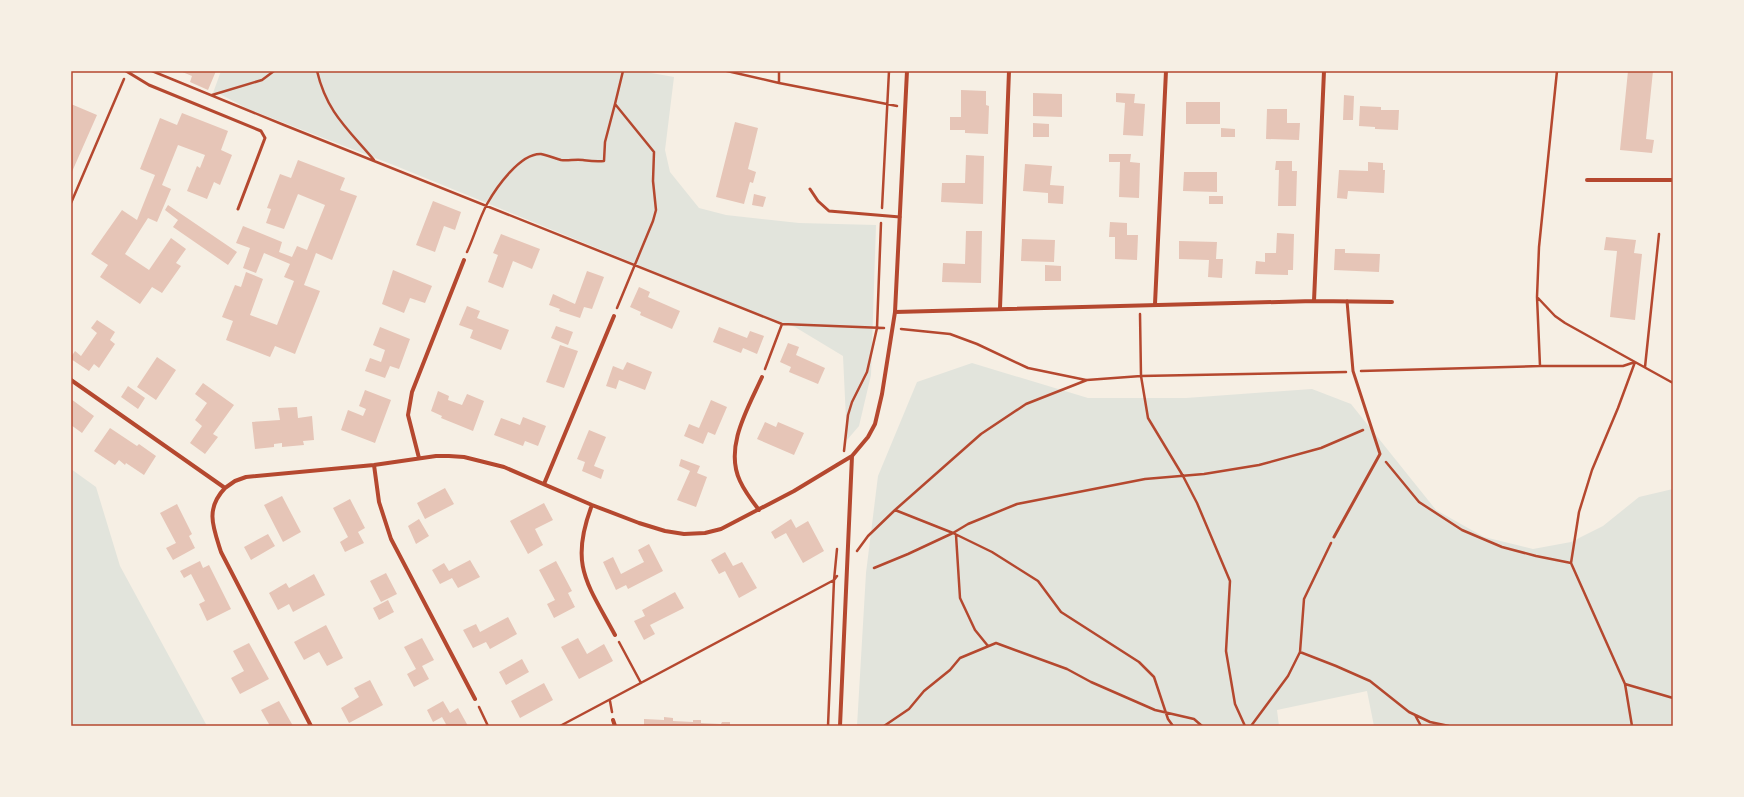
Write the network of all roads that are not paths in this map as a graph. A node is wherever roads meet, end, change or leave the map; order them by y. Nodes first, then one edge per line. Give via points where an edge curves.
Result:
1 (907, 71) edge
2 (1008, 71) edge
3 (1166, 71) edge
4 (1324, 71) edge
5 (127, 72) edge
6 (1588, 180) dead end
7 (1673, 180) edge
8 (810, 189) dead end
9 (238, 209) dead end
10 (900, 217) junction
11 (464, 260) road end
12 (1347, 300) junction
13 (1314, 301) junction
14 (1392, 302) dead end
15 (1155, 304) junction
16 (1000, 308) junction
17 (895, 312) junction
18 (614, 316) road end
19 (762, 377) road end
20 (71, 380) edge
21 (852, 456) junction
22 (419, 458) junction
23 (374, 465) junction
24 (544, 484) junction
25 (225, 488) junction
26 (592, 505) junction
27 (759, 510) junction
28 (1334, 538) road end
29 (615, 634) road end
30 (475, 699) road end
31 (614, 720) dead end
32 (311, 726) edge
33 (615, 726) edge
34 (840, 726) edge

1 - 10 street
2 - 16 street
3 - 15 street
4 - 13 street
5 - 9 lane via 149,85 261,131 265,138
6 - 7 street
8 - 10 lane via 829,211
10 - 17 street
11 - 22 street via 412,392 408,415
12 - 13 street
12 - 14 street
12 - 28 lane via 1353,372 1380,454
13 - 15 street
15 - 16 street
16 - 17 street
17 - 21 street via 875,424
18 - 24 street
19 - 27 street via 737,436 735,461 740,481
20 - 25 street
21 - 27 street
21 - 34 street
22 - 23 street
22 - 24 street via 449,456 482,461 504,467
23 - 25 street via 246,477
23 - 30 street via 379,502 392,539
24 - 26 street
25 - 32 street via 214,502 212,524 221,552
26 - 27 street via 665,531 684,534 721,529
26 - 29 street via 583,530 581,563 587,582
31 - 33 street

